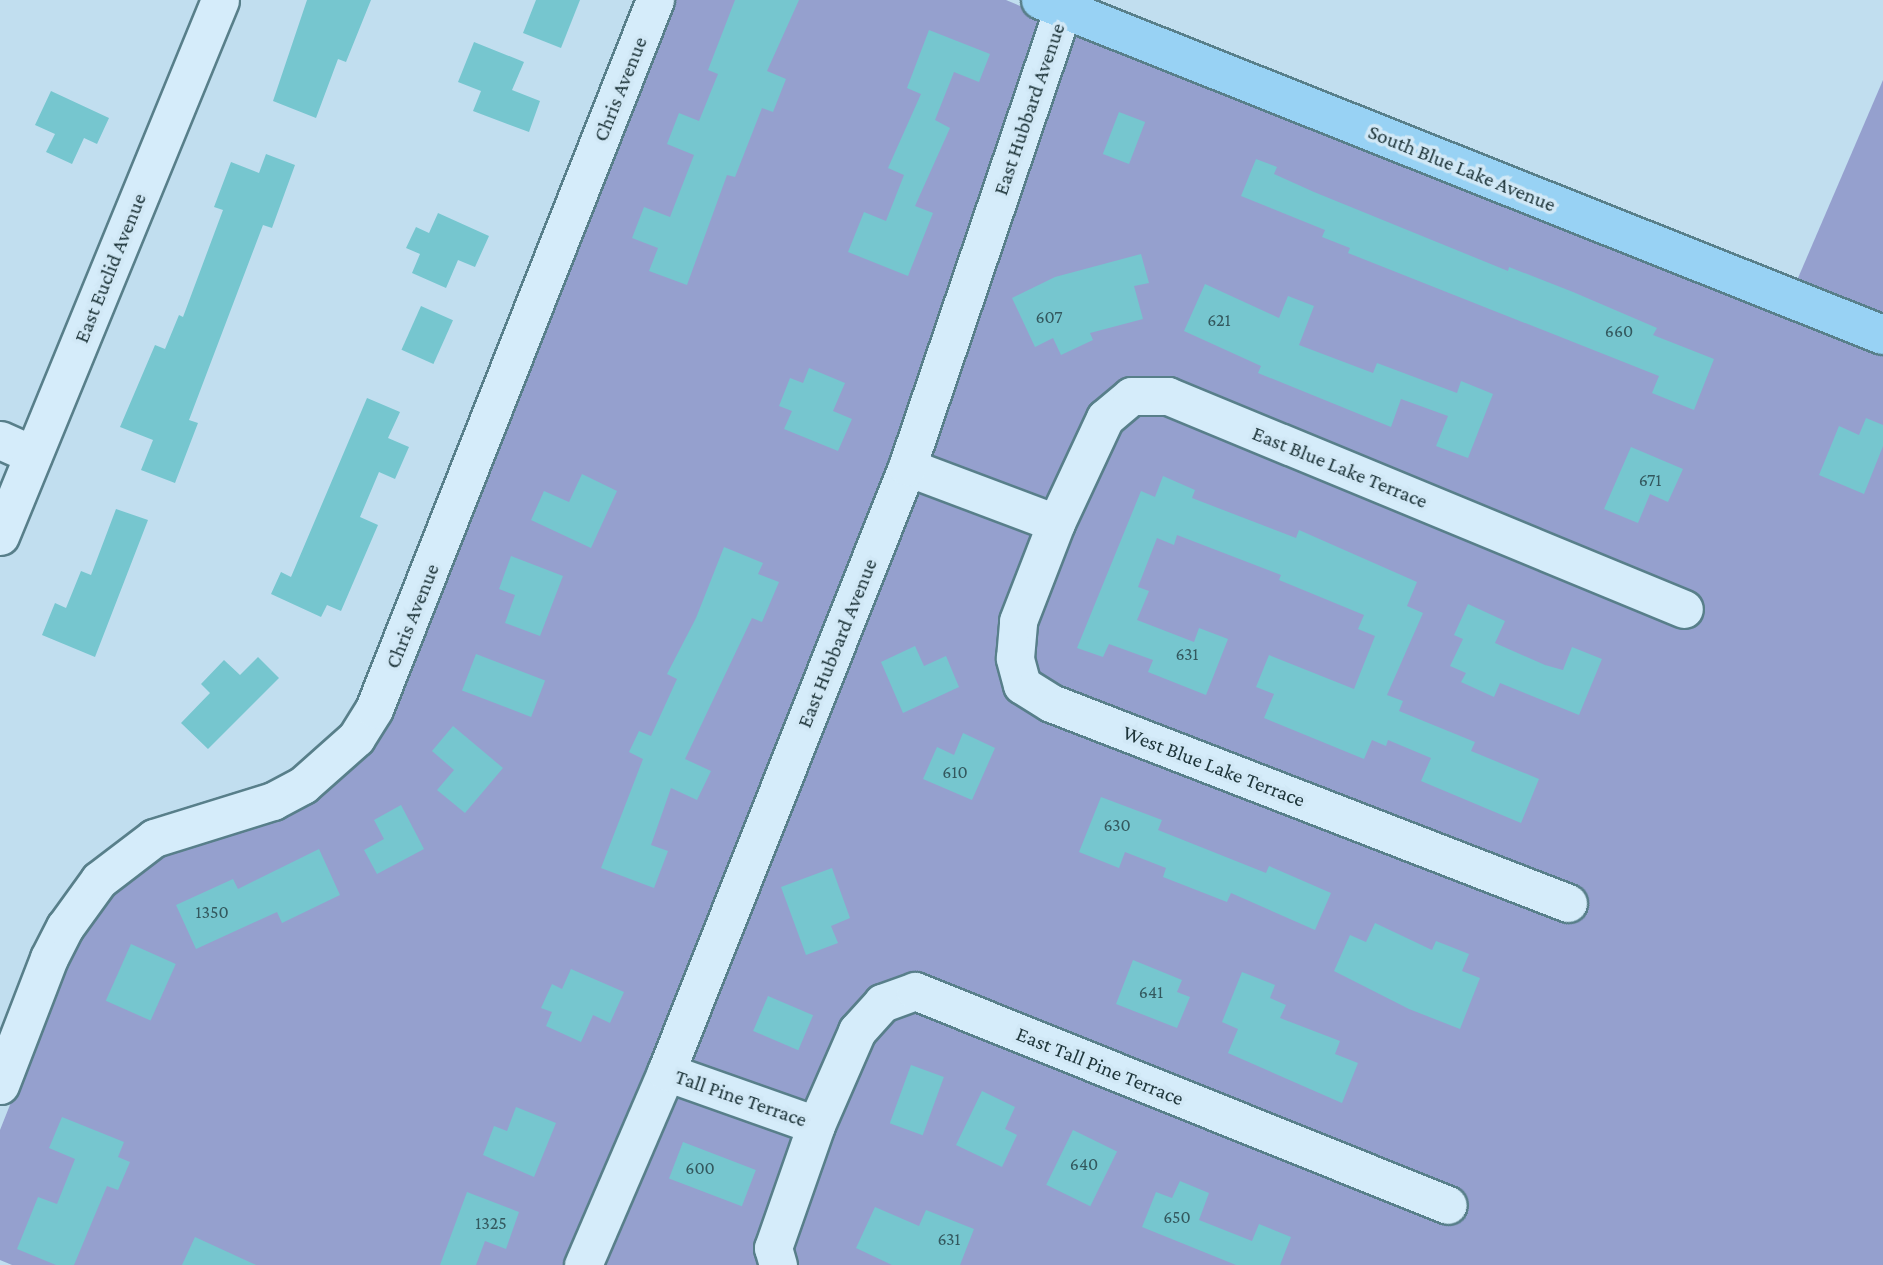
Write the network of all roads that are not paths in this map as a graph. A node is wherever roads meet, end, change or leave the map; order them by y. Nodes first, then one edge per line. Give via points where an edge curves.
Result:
1 (220, 0) edge
2 (655, 0) edge
3 (1052, 5) edge
4 (1883, 335) edge
5 (0, 440) edge
6 (33, 455) junction
7 (907, 467) junction
8 (1056, 523) junction
9 (0, 536) edge
10 (1684, 609) dead end
11 (1568, 903) dead end
12 (666, 1072) junction
13 (0, 1085) edge
14 (816, 1125) junction
15 (1448, 1205) dead end
16 (583, 1265) edge
17 (778, 1265) edge

1 - 6 street, East Euclid Avenue
2 - 13 street, Chris Avenue via 374,709 356,738 303,785 263,804 154,838 99,880 65,927
3 - 4 main road, South Blue Lake Avenue
3 - 7 street, East Hubbard Avenue
5 - 6 street
6 - 9 street, East Euclid Avenue
7 - 8 street
7 - 12 street, East Hubbard Avenue
8 - 10 street, East Blue Lake Terrace via 1105,418 1131,396 1168,396
8 - 11 street, West Blue Lake Terrace via 1018,621 1015,658 1022,685 1051,703
12 - 14 street, Tall Pine Terrace
12 - 16 street, East Hubbard Avenue
14 - 15 street, East Tall Pine Terrace via 857,1031 882,1003 915,991
14 - 17 street, East Tall Pine Terrace via 773,1248

